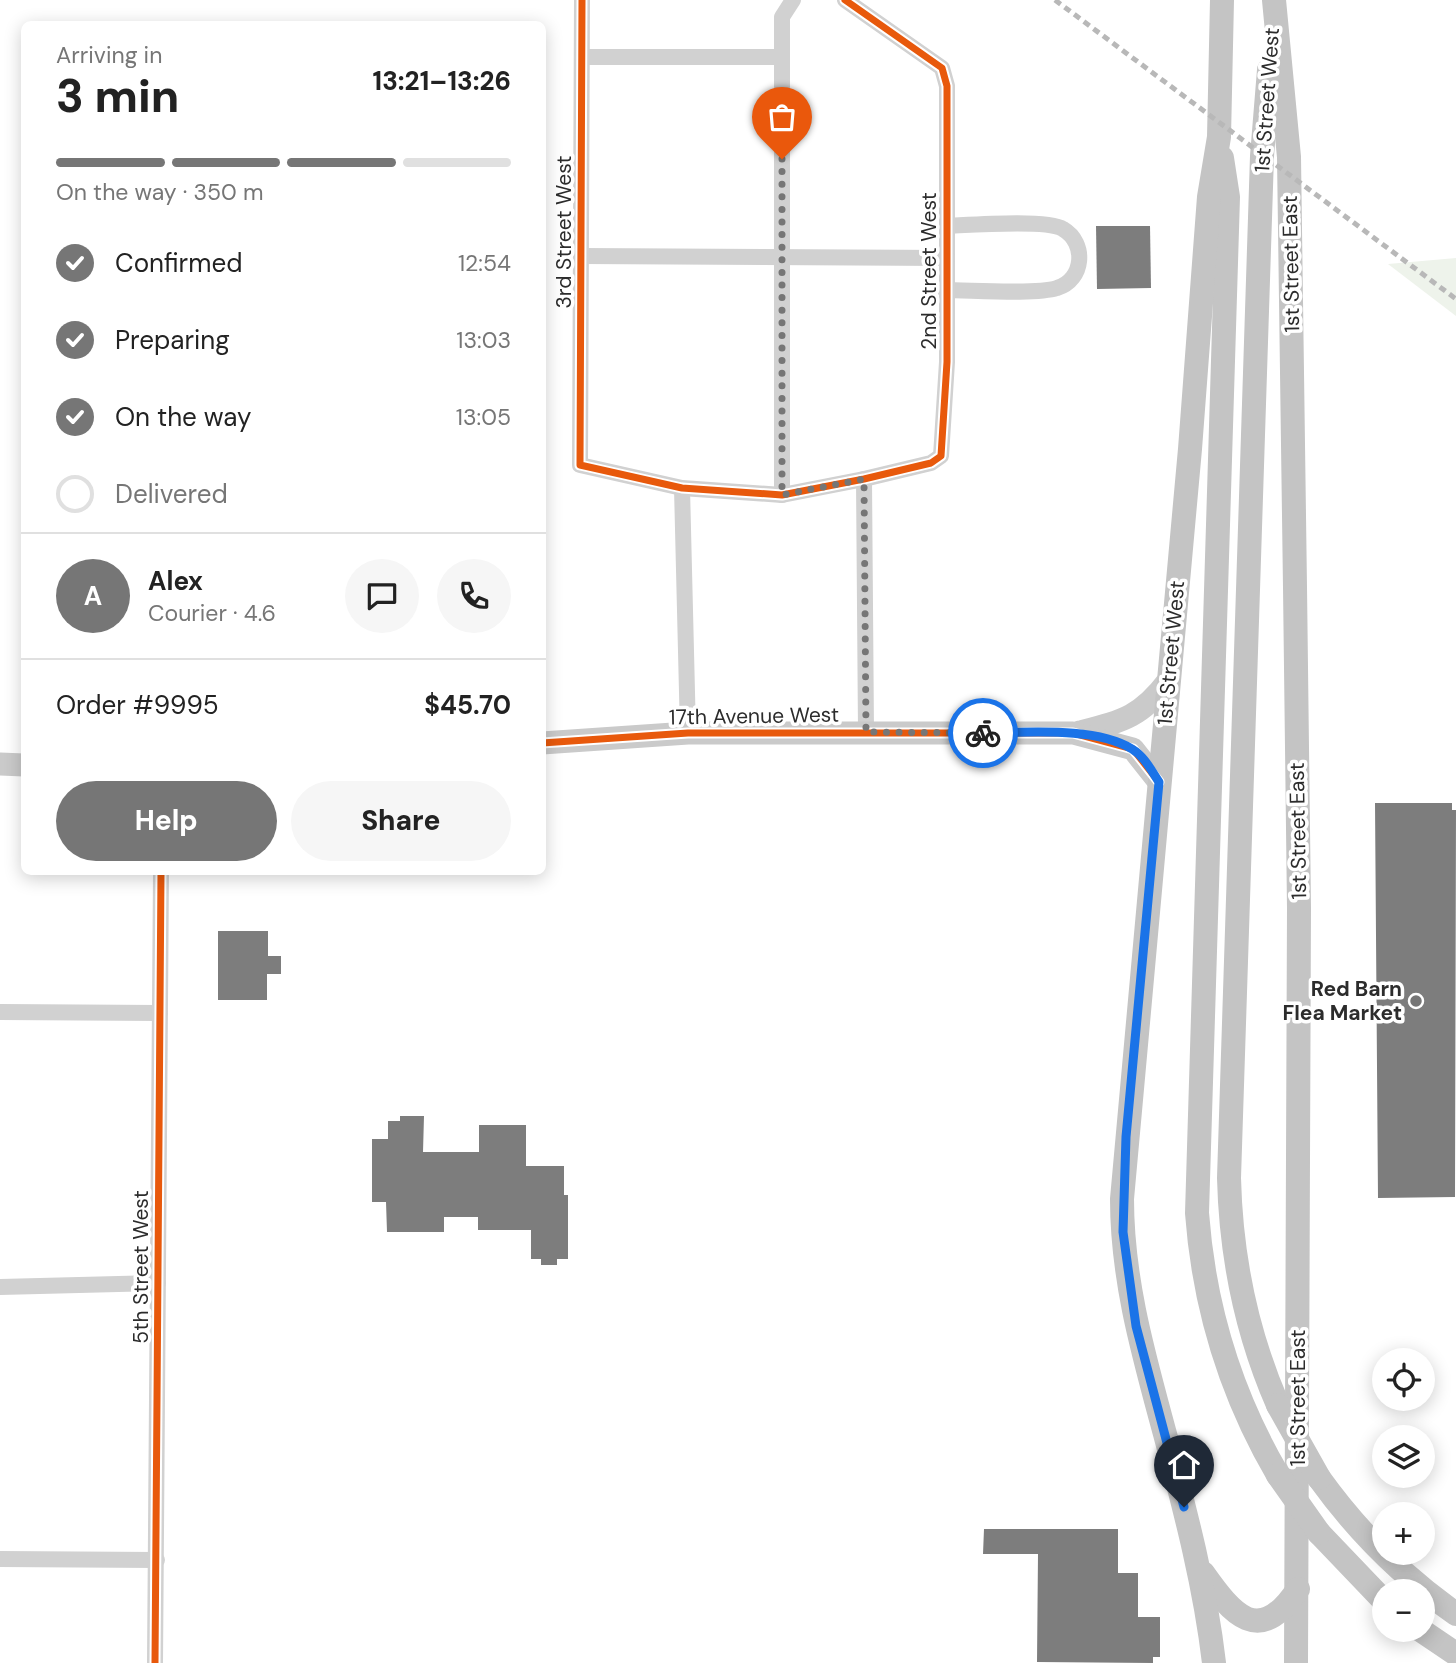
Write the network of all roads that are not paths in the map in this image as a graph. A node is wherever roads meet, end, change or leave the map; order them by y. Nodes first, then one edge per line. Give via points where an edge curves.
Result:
1 (582, 0) edge
2 (793, 0) edge
3 (845, 0) edge
4 (1222, 0) edge
5 (1274, 2) edge
6 (582, 57) junction
7 (782, 57) junction
8 (1219, 137) junction
9 (947, 226) junction
10 (582, 256) junction
11 (782, 256) junction
12 (947, 258) junction
13 (945, 290) junction
14 (864, 479) junction
15 (682, 488) junction
16 (782, 495) junction
17 (1169, 680) junction
18 (866, 732) junction
19 (688, 733) junction
20 (1073, 733) junction
21 (546, 743) edge
22 (0, 764) edge
23 (21, 765) edge
24 (1159, 782) junction
25 (161, 875) edge
26 (0, 1012) edge
27 (160, 1013) junction
28 (158, 1283) junction
29 (0, 1287) edge
30 (0, 1559) edge
31 (157, 1560) junction
32 (1199, 1566) junction
33 (1298, 1589) junction
34 (1372, 1589) edge
35 (1456, 1614) edge
36 (1435, 1640) edge
37 (1456, 1654) edge
38 (155, 1663) edge
39 (1214, 1663) edge
40 (1296, 1663) edge

1 - 6 street, 3rd Street West
2 - 7 street via 782,17
3 - 9 street, 2nd Street West via 942,68 947,86
4 - 8 main road, 1st Street West
5 - 33 main road, 1st Street East via 1290,176 1299,908
5 - 35 main road, 1st Street West, bridge via 1262,156 1229,1178 1232,1239 1259,1359 1278,1405 1319,1478 1391,1563
6 - 7 street
6 - 10 street, 3rd Street West
7 - 11 street
8 - 17 main road, 1st Street West via 1209,197
8 - 34 main road, 1st Street West, bridge via 1228,197 1197,1213 1203,1274 1217,1335 1242,1405 1278,1475 1319,1534
9 - 12 street, 2nd Street West
9 - 13 street via 1056,226 1074,238 1080,260 1071,280 1053,289
10 - 11 street
10 - 15 street, 3rd Street West via 580,465
11 - 12 street
11 - 16 street
12 - 13 street, 2nd Street West
13 - 14 street, 2nd Street West via 947,362 941,456 931,463
14 - 16 street
14 - 18 street
15 - 16 street
15 - 19 street
17 - 20 street, 17th Avenue West via 1148,706 1130,718
17 - 24 main road, 1st Street West
18 - 19 street, 17th Avenue West
18 - 20 street, 17th Avenue West
19 - 21 street, 17th Avenue West
20 - 24 street, 17th Avenue West via 1133,749
22 - 23 street
24 - 32 main road, 1st Street West via 1127,1127 1123,1232 1138,1334
25 - 27 street, 5th Street West
26 - 27 street
27 - 28 street, 5th Street West
28 - 29 street
28 - 31 street, 5th Street West
30 - 31 street
31 - 38 street, 5th Street West
32 - 33 main road via 1228,1608 1248,1620 1275,1615
32 - 39 main road, 1st Street West
33 - 40 main road, 1st Street East
36 - 37 main road

